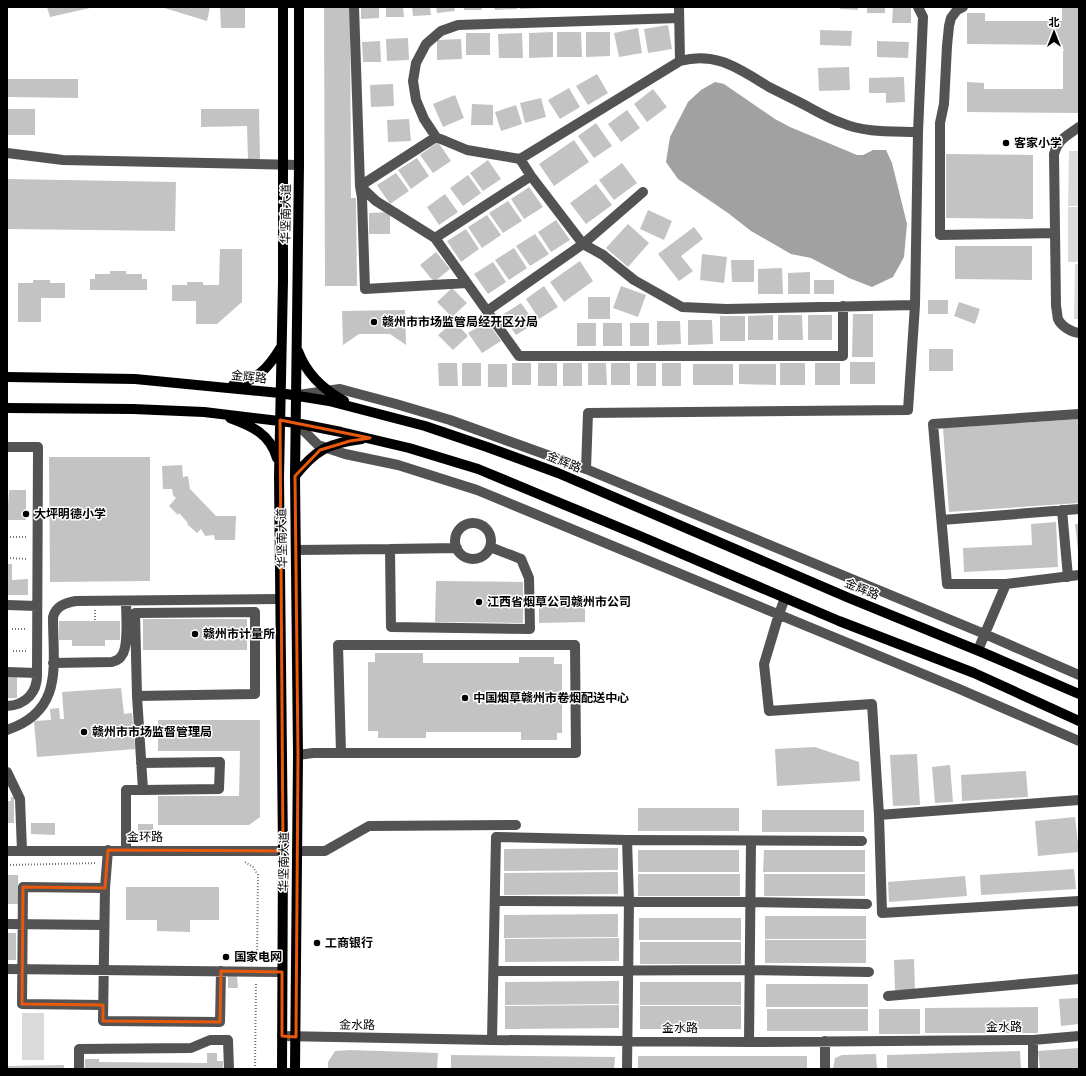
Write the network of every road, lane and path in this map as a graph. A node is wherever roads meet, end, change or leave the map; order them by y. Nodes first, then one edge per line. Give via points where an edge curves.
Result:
1 (283, 7) edge
2 (299, 7) edge
3 (354, 7) edge
4 (679, 7) edge
5 (918, 7) edge
6 (963, 7) edge
7 (679, 18) junction
8 (680, 61) junction
9 (1079, 127) edge
10 (918, 132) junction
11 (436, 138) junction
12 (7, 153) edge
13 (520, 159) junction
14 (283, 165) junction
15 (299, 165) junction
16 (531, 176) junction
17 (360, 186) junction
18 (643, 192) dead end
19 (1054, 233) junction
20 (436, 238) junction
21 (583, 244) junction
22 (468, 283) junction
23 (915, 305) junction
24 (843, 306) junction
25 (488, 311) junction
26 (1079, 333) edge
27 (282, 346) junction
28 (297, 347) junction
29 (7, 377) edge
30 (220, 387) junction
31 (327, 390) junction
32 (280, 393) junction
33 (297, 396) junction
34 (7, 408) edge
35 (361, 408) junction
36 (217, 414) junction
37 (1079, 414) edge
38 (280, 420) junction
39 (296, 423) junction
40 (370, 438) junction
41 (7, 447) edge
42 (325, 448) junction
43 (279, 466) junction
44 (586, 469) junction
45 (295, 476) junction
46 (1079, 509) edge
47 (1062, 510) junction
48 (942, 520) junction
49 (7, 537) edge
50 (38, 537) junction
51 (490, 547) junction
52 (457, 548) junction
53 (390, 549) junction
54 (296, 550) junction
55 (7, 558) edge
56 (37, 559) junction
57 (1079, 575) edge
58 (1068, 577) junction
59 (1006, 584) junction
60 (785, 598) junction
61 (280, 599) junction
62 (126, 601) junction
63 (7, 606) edge
64 (37, 606) junction
65 (779, 614) junction
66 (12, 629) dead end
67 (37, 629) junction
68 (984, 634) junction
69 (978, 650) junction
70 (13, 651) dead end
71 (37, 652) junction
72 (53, 663) junction
73 (7, 672) edge
74 (37, 672) junction
75 (1079, 675) edge
76 (1079, 694) edge
77 (137, 696) junction
78 (7, 706) edge
79 (1079, 721) edge
80 (7, 730) edge
81 (1079, 741) edge
82 (341, 753) junction
83 (298, 755) junction
84 (141, 763) junction
85 (7, 772) edge
86 (10, 785) edge
87 (143, 790) junction
88 (1079, 800) edge
89 (879, 815) junction
90 (516, 825) dead end
91 (627, 840) junction
92 (752, 840) junction
93 (862, 841) dead end
94 (108, 850) junction
95 (126, 850) junction
96 (7, 851) edge
97 (22, 851) junction
98 (283, 851) junction
99 (297, 851) junction
100 (104, 888) junction
101 (495, 901) junction
102 (629, 901) junction
103 (1079, 901) edge
104 (751, 902) junction
105 (867, 904) dead end
106 (7, 924) edge
107 (23, 924) junction
108 (104, 925) junction
109 (7, 968) edge
110 (22, 969) junction
111 (104, 970) junction
112 (628, 970) junction
113 (750, 970) junction
114 (221, 971) junction
115 (494, 971) junction
116 (282, 972) junction
117 (869, 972) dead end
118 (1079, 979) edge
119 (888, 996) dead end
120 (103, 1005) junction
121 (282, 1036) junction
122 (296, 1036) junction
123 (1079, 1036) edge
124 (492, 1040) junction
125 (1033, 1040) junction
126 (627, 1041) junction
127 (825, 1041) junction
128 (749, 1042) junction
129 (79, 1069) edge
130 (229, 1069) edge
131 (282, 1069) edge
132 (295, 1069) edge
133 (627, 1069) edge
134 (825, 1069) edge
135 (1033, 1069) edge

1 - 14 main road, 华坚南大道
2 - 15 main road, 华坚南大道
3 - 17 street
4 - 7 street
5 - 10 street via 923,17
6 - 19 street via 951,18 949,26 944,104 940,124 940,235
7 - 8 street
7 - 11 street via 458,25 441,31 426,44 416,63 413,81 416,100
8 - 10 street via 693,57 727,63 844,124
8 - 13 street
9 - 19 street via 1056,145
10 - 23 street
11 - 13 street via 467,150
11 - 17 street
12 - 14 street via 63,160
13 - 16 street
14 - 15 street
14 - 27 main road, 华坚南大道
15 - 28 main road, 华坚南大道
16 - 20 street
16 - 21 street
17 - 20 street via 376,201
17 - 22 street via 365,289
18 - 21 street
19 - 26 street via 1058,320 1067,328
20 - 22 street
21 - 24 street via 603,255 634,280 682,307 726,309
21 - 25 street
22 - 25 street
23 - 24 street
23 - 44 street via 908,410 588,413
24 - 25 street via 843,356 519,356
27 - 30 main road via 267,368 254,378 242,384
27 - 32 main road, 华坚南大道
28 - 31 main road via 305,367
28 - 33 main road, 华坚南大道
29 - 30 main road, 金辉路 via 135,380
30 - 32 main road, 金辉路
31 - 33 street
31 - 35 main road
31 - 44 street via 340,389 450,420
32 - 33 main road, 金辉路
32 - 38 main road, 华坚南大道
33 - 35 main road, 金辉路
33 - 39 main road, 华坚南大道
34 - 36 main road via 133,409
35 - 69 main road, 金辉路 via 432,428 558,473 849,598
36 - 38 main road
36 - 43 main road via 252,427 264,436 274,447
37 - 48 street via 933,424
38 - 39 main road
38 - 43 main road, 华坚南大道
39 - 40 main road
39 - 42 street via 318,446
39 - 45 main road, 华坚南大道
40 - 42 main road
40 - 60 main road via 478,469
41 - 50 street via 38,447
42 - 45 main road via 304,464
42 - 65 street via 398,465 478,490
43 - 61 main road, 华坚南大道
44 - 68 street
45 - 54 main road, 华坚南大道
46 - 47 street
47 - 48 street
47 - 58 street
48 - 59 street via 947,584
49 - 50 path
50 - 56 street
51 - 52 street via 486,554 476,559 465,557
51 - 52 street via 491,539 487,530 479,524 473,524 458,532
51 - 53 street via 521,559 529,578 530,629 391,627
52 - 53 street
53 - 54 street
54 - 83 main road, 华坚南大道
55 - 56 path
56 - 64 street
57 - 58 street
58 - 59 street
59 - 68 street
60 - 65 street
60 - 79 main road via 974,673
61 - 62 street
61 - 98 main road, 华坚南大道
62 - 72 street via 76,601 58,608 53,617
62 - 72 street via 126,646 120,659 112,662
63 - 64 street
64 - 67 street
65 - 81 street
65 - 89 street via 764,664 768,711 872,704
66 - 67 path
67 - 71 street
68 - 69 street
68 - 75 street
69 - 76 main road, 金辉路
70 - 71 path
71 - 74 street
72 - 80 street via 50,694 44,706 21,725
73 - 74 street
74 - 78 street via 37,685 31,696 21,703
77 - 77 street via 255,694 255,612 135,613
77 - 84 street
82 - 82 street via 576,753 575,645 338,645
82 - 83 street
83 - 99 main road, 华坚南大道
84 - 87 street
84 - 87 street via 220,762 219,790
85 - 86 street
86 - 97 street via 20,799
87 - 95 street via 126,790
88 - 89 street
89 - 103 street via 882,913
90 - 99 street via 369,826 325,851
91 - 92 street
91 - 101 street via 496,837
91 - 102 street
92 - 93 street
92 - 104 street
94 - 95 street, 金环路
94 - 97 street, 金环路
94 - 100 street
95 - 98 street, 金环路
96 - 97 street, 金环路
98 - 116 main road, 华坚南大道
99 - 122 main road, 华坚南大道
100 - 107 street via 23,887
100 - 108 street
101 - 102 street
101 - 115 street
102 - 104 street
102 - 112 street
104 - 105 street
104 - 113 street
106 - 107 street
107 - 108 street
107 - 110 street
108 - 111 street
109 - 110 street
110 - 111 street
110 - 120 street via 22,1004
111 - 114 street
111 - 120 street
112 - 113 street
112 - 115 street
112 - 126 street
113 - 117 street
113 - 128 street
114 - 116 street
114 - 120 street via 220,1022 103,1021
115 - 124 street
116 - 121 main road, 华坚南大道
118 - 119 street
121 - 122 street, 金水路
121 - 131 main road, 华坚南大道
122 - 124 street, 金水路
122 - 132 main road, 华坚南大道
123 - 125 street, 金水路
124 - 126 street, 金水路
125 - 127 street, 金水路
125 - 135 street
126 - 128 street, 金水路
126 - 133 street
127 - 128 street, 金水路
127 - 134 street
129 - 130 street via 79,1049 191,1048 210,1040 228,1040

